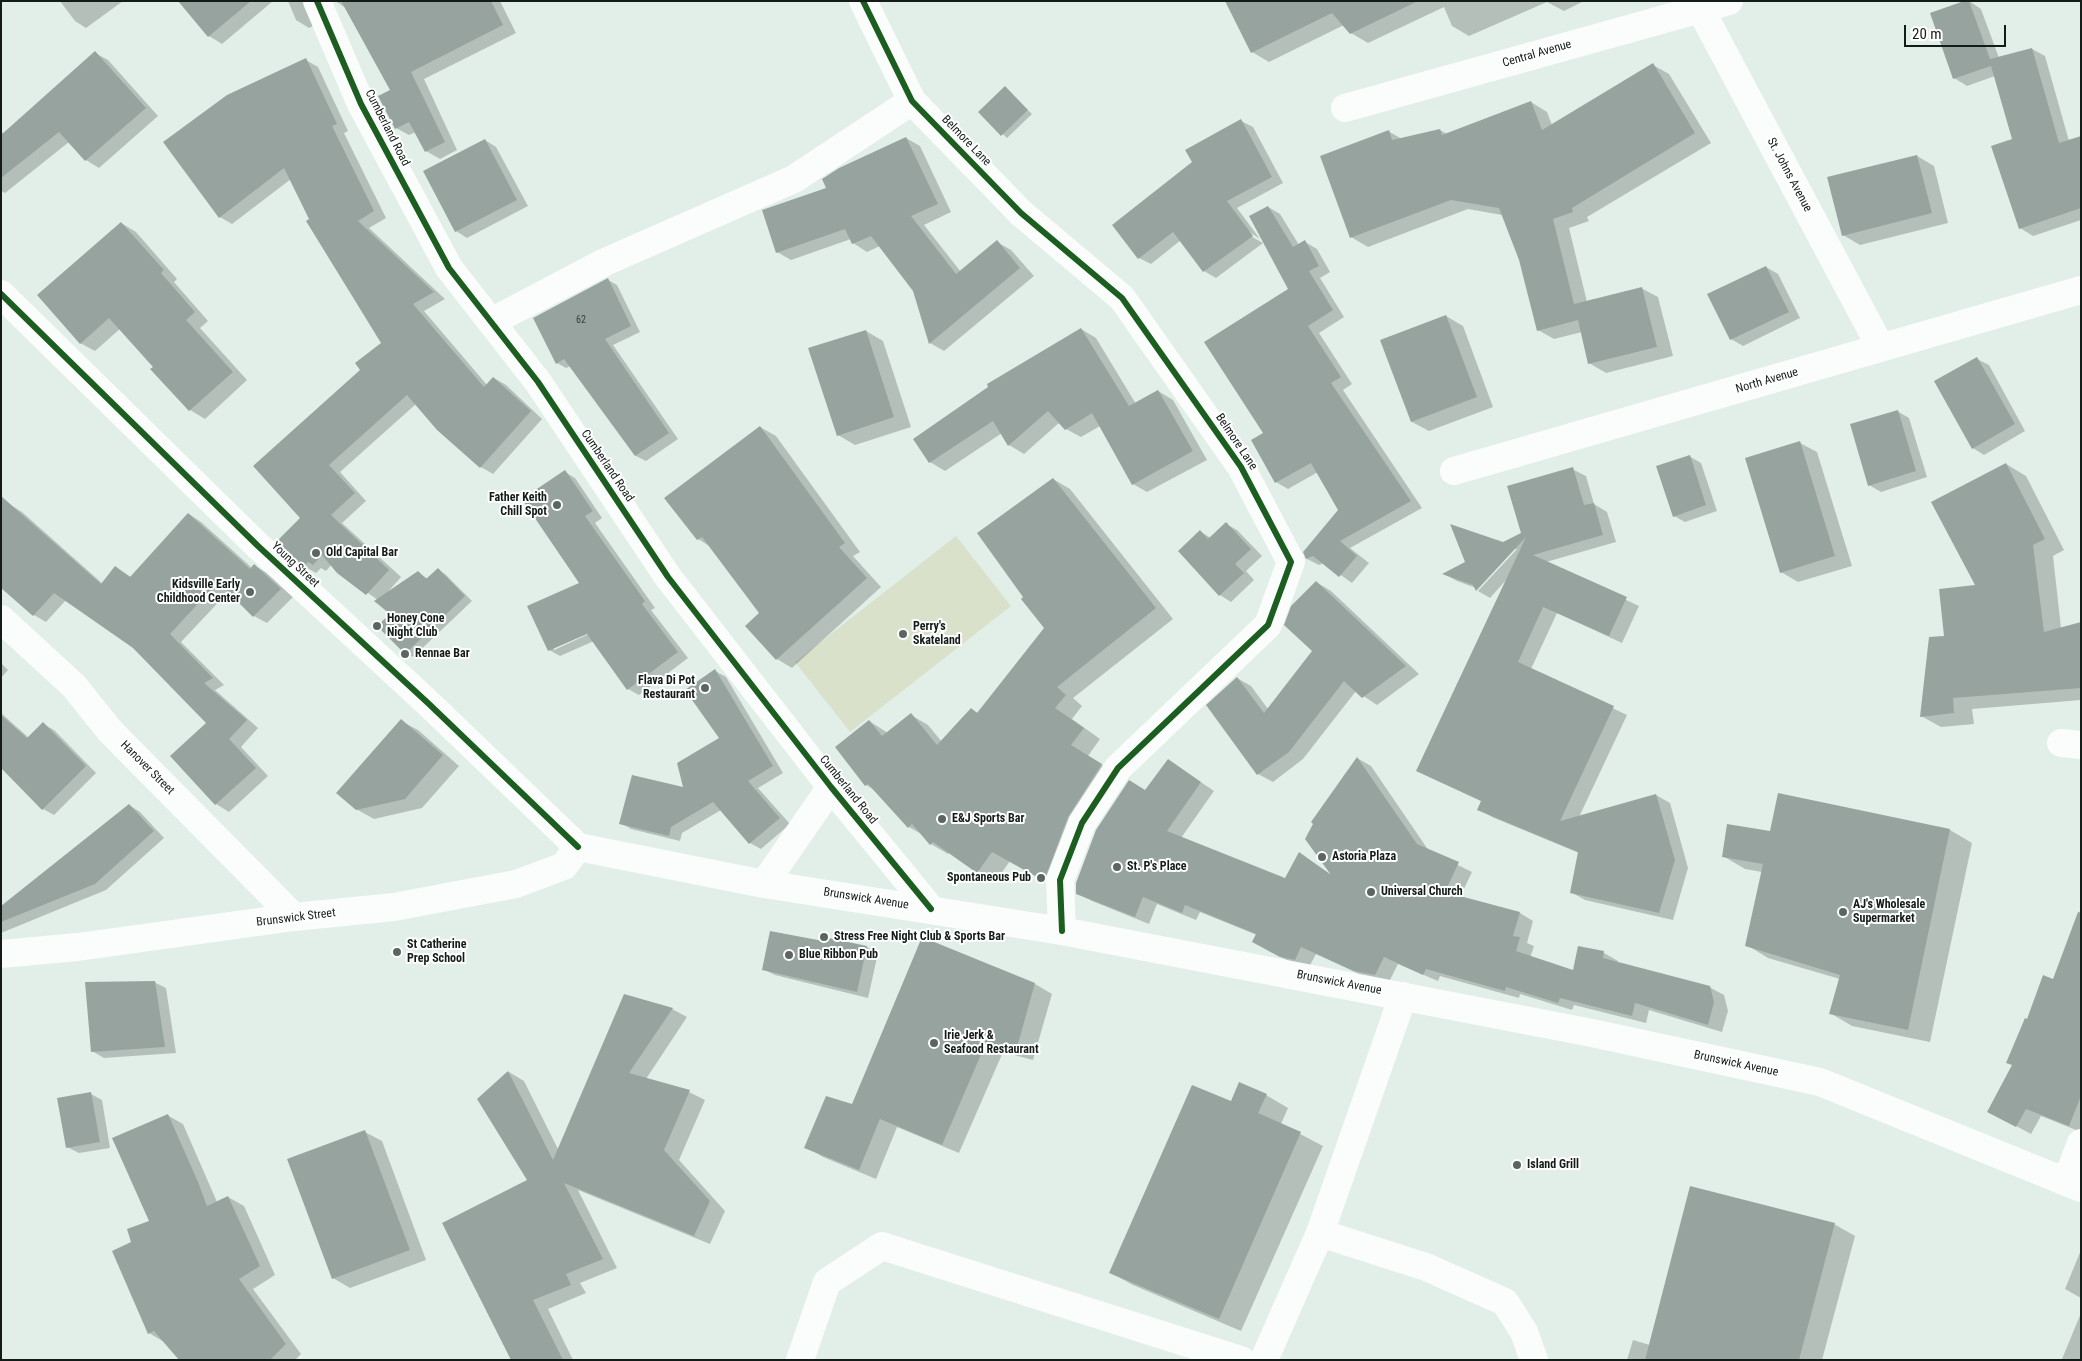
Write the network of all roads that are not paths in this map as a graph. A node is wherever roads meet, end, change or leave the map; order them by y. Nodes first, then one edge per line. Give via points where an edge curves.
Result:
1 (317, 1) edge
2 (863, 1) edge
3 (1729, 1) edge
4 (1698, 5) edge
5 (912, 100) junction
6 (1345, 108) dead end
7 (2081, 290) edge
8 (1, 294) edge
9 (491, 322) junction
10 (1882, 348) junction
11 (1454, 471) dead end
12 (1, 619) edge
13 (831, 787) junction
14 (578, 847) junction
15 (764, 884) junction
16 (932, 909) junction
17 (294, 917) junction
18 (1062, 931) junction
19 (1, 954) edge
20 (1403, 996) junction
21 (2081, 1143) edge
22 (2073, 1185) edge
23 (1320, 1232) junction
24 (800, 1360) edge
25 (1241, 1360) edge
26 (1264, 1360) edge
27 (1534, 1360) edge

1 - 9 street, Cumberland Road via 361,104 444,259
2 - 5 street, Belmore Lane
3 - 4 street, Central Avenue
4 - 6 street, Central Avenue
4 - 10 street, St. Johns Avenue
5 - 9 street via 794,179 605,262
5 - 18 street, Belmore Lane via 1021,213 1122,298 1241,467 1291,562 1268,626 1118,768 1082,823 1060,880
7 - 10 street, North Avenue
8 - 14 street, Young Street via 258,546
9 - 13 street, Cumberland Road via 538,382 668,576
10 - 11 street, North Avenue
12 - 17 street, Hanover Street via 74,686 110,731
13 - 15 street
13 - 16 street, Cumberland Road
14 - 15 street, Brunswick Avenue
14 - 17 street, Brunswick Street via 564,866 516,884 394,907
15 - 16 street, Brunswick Avenue
16 - 18 street, Brunswick Avenue
17 - 19 street, Brunswick Street via 78,947
18 - 20 street, Brunswick Avenue
20 - 22 street, Brunswick Avenue via 1820,1082
20 - 23 street
21 - 22 street
23 - 26 street
23 - 27 street via 1426,1267 1505,1302 1524,1332
24 - 25 street via 827,1282 882,1246

